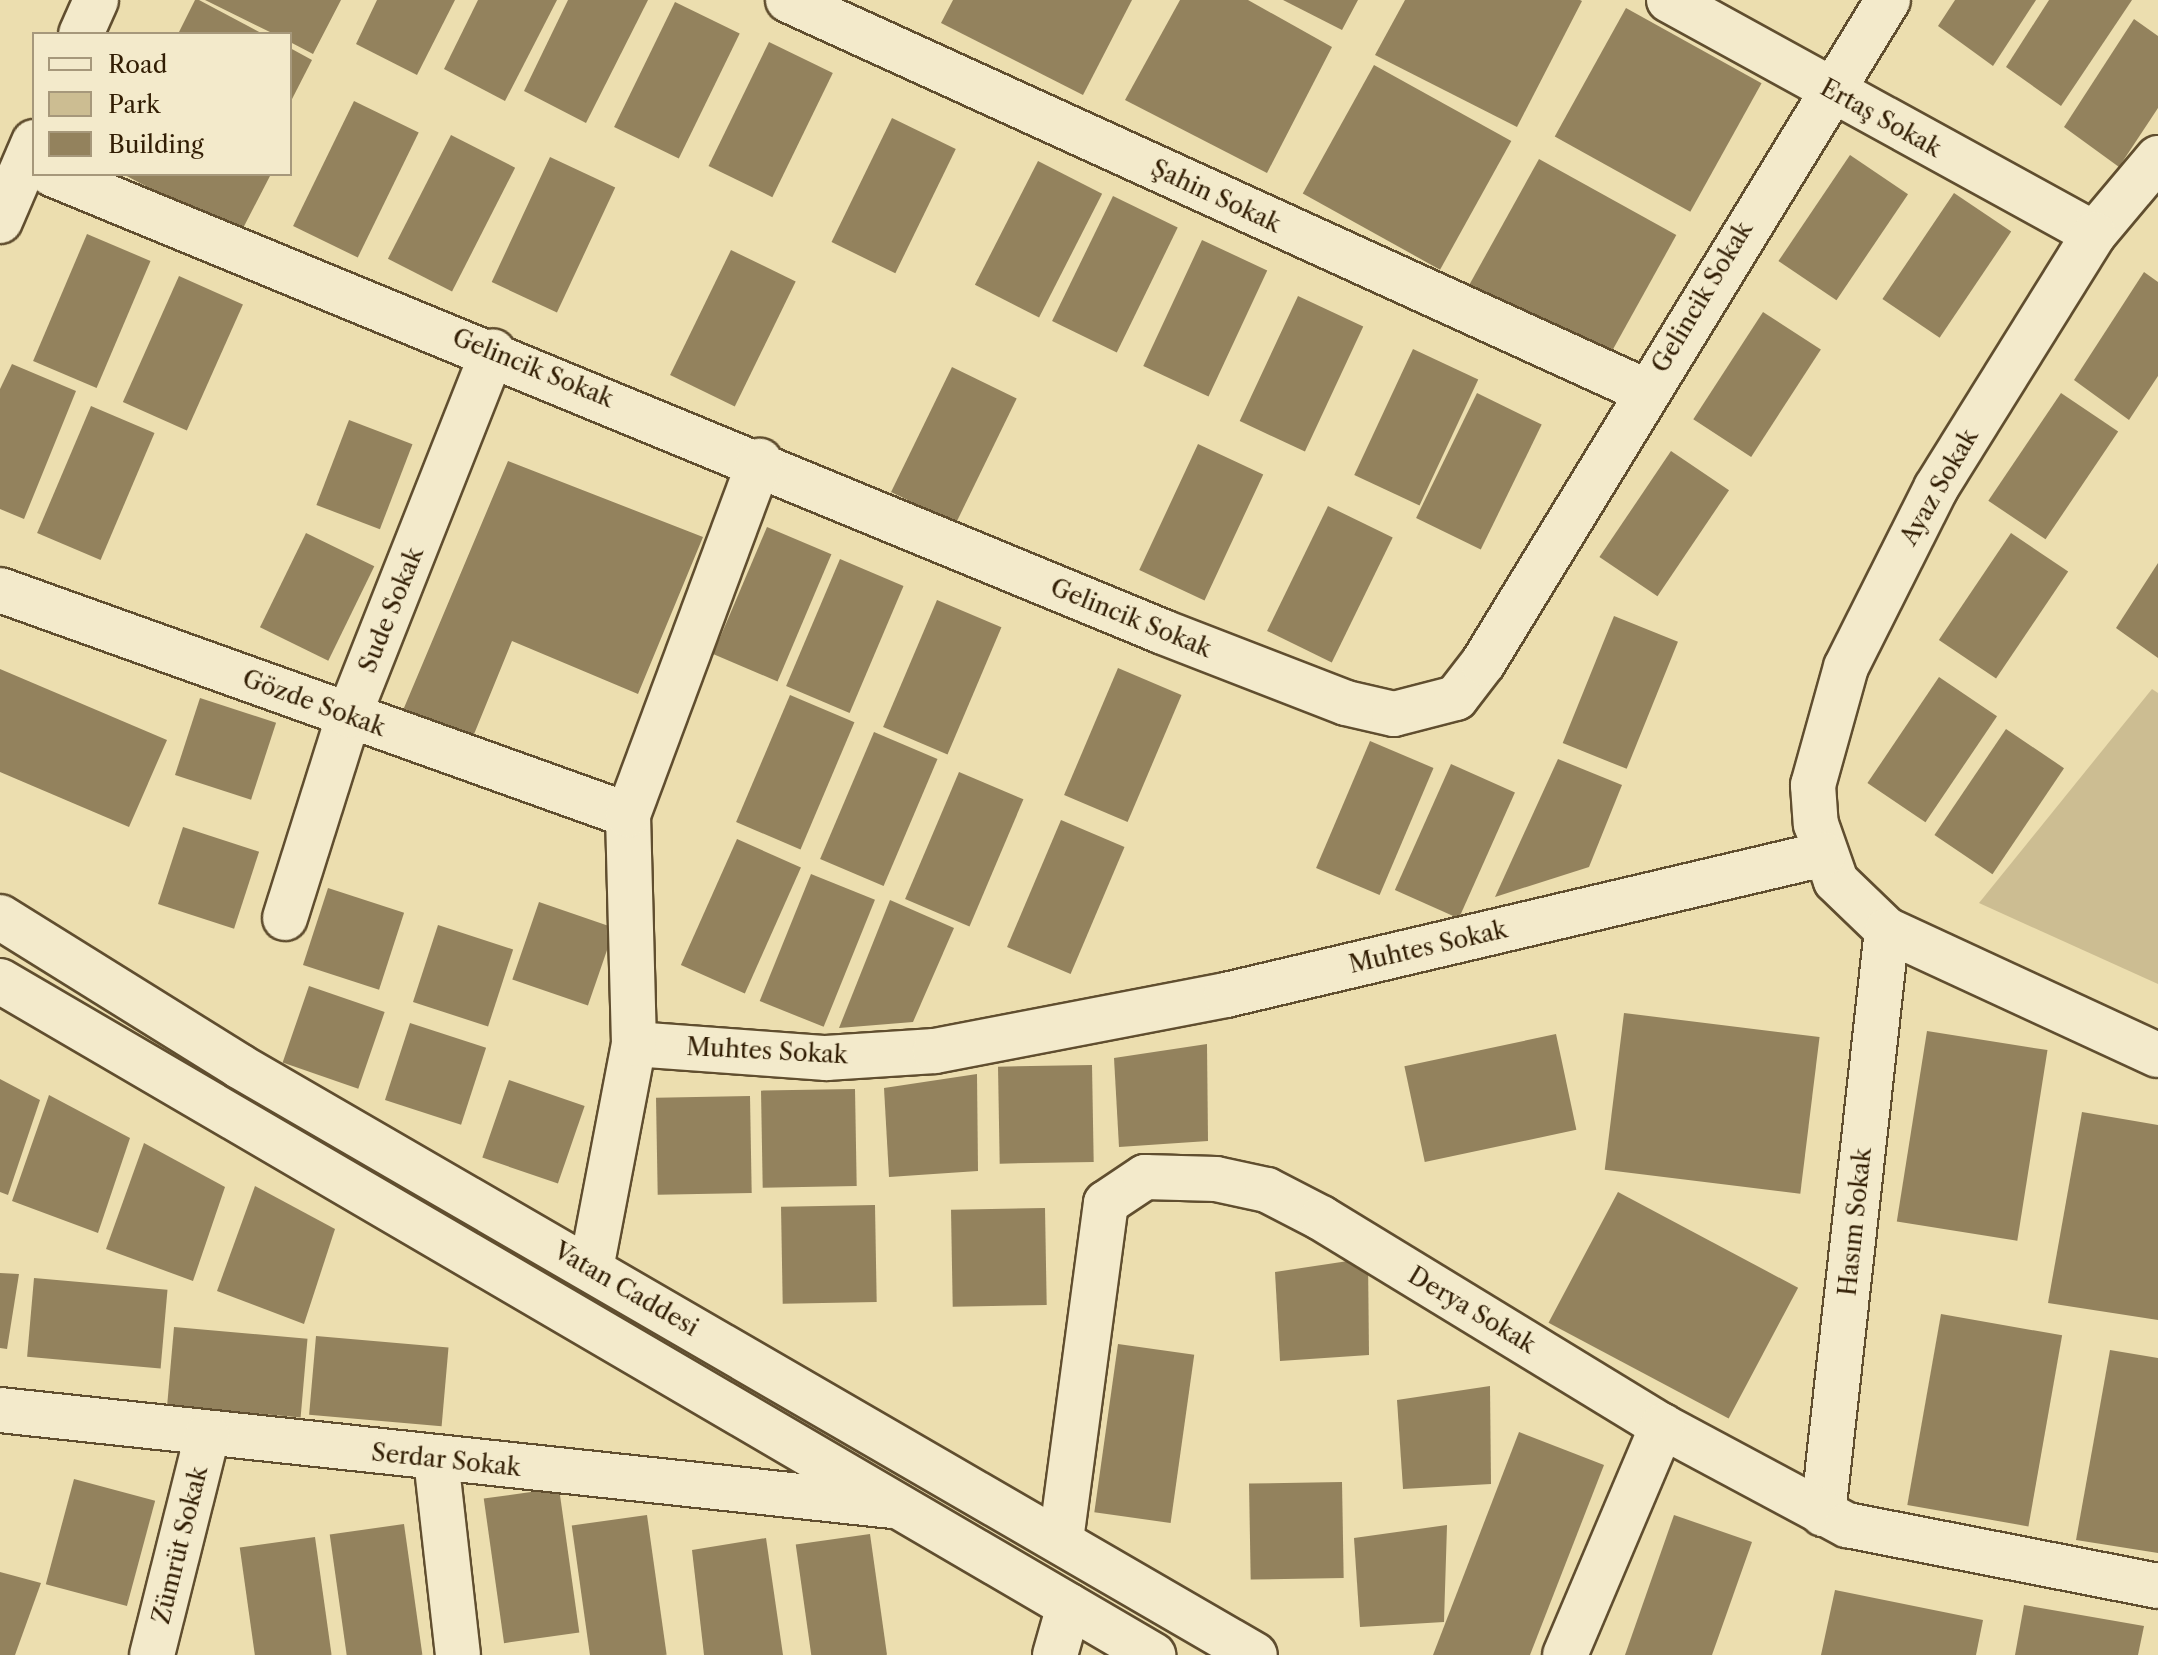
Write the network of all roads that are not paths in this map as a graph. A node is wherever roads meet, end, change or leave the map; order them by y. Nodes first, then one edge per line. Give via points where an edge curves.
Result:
1 (96, 0) edge
2 (788, 0) edge
3 (1669, 0) edge
4 (1888, 0) edge
5 (82, 32) edge
6 (1827, 88) junction
7 (2158, 158) edge
8 (32, 169) edge
9 (70, 176) edge
10 (0, 221) edge
11 (2094, 234) junction
12 (493, 351) junction
13 (1645, 391) junction
14 (760, 461) junction
15 (0, 590) edge
16 (349, 715) junction
17 (628, 815) junction
18 (1824, 854) junction
19 (0, 917) edge
20 (285, 918) dead end
21 (1887, 930) junction
22 (0, 981) edge
23 (634, 1044) junction
24 (2158, 1055) edge
25 (591, 1269) junction
26 (0, 1410) edge
27 (1662, 1426) junction
28 (207, 1436) junction
29 (436, 1459) junction
30 (892, 1506) junction
31 (1823, 1514) junction
32 (1061, 1540) junction
33 (2158, 1586) edge
34 (1069, 1606) junction
35 (152, 1655) edge
36 (458, 1655) edge
37 (1055, 1655) edge
38 (1153, 1655) edge
39 (1255, 1655) edge
40 (1565, 1655) edge

1 - 5 street
2 - 13 street, Şahin Sokak
3 - 6 street, Ertaş Sokak
4 - 6 street, Gelincik Sokak
6 - 11 street, Ertaş Sokak
6 - 13 street, Gelincik Sokak
7 - 11 street, Ayaz Sokak
8 - 10 street
9 - 12 street, Gelincik Sokak
11 - 18 street, Ayaz Sokak via 1936,488 1846,667 1813,785
12 - 14 street, Gelincik Sokak
12 - 16 street, Sude Sokak
13 - 14 street, Gelincik Sokak via 1483,663 1456,698 1394,714 1346,703 1163,632
14 - 17 street
15 - 16 street, Gözde Sokak
16 - 17 street, Gözde Sokak
16 - 20 street, Sude Sokak
17 - 23 street
18 - 21 street via 1856,906
18 - 23 street, Muhtes Sokak via 1226,995 935,1051 826,1058
19 - 25 street, Vatan Caddesi via 239,1066
21 - 24 street
21 - 31 street, Hasım Sokak
22 - 30 street
23 - 25 street
25 - 32 street, Vatan Caddesi
26 - 28 street, Serdar Sokak
27 - 31 street, Derya Sokak
27 - 32 street, Derya Sokak via 1267,1190 1216,1179 1145,1177 1106,1203
27 - 40 street
28 - 29 street, Serdar Sokak
28 - 35 street, Zümrüt Sokak
29 - 30 street, Serdar Sokak
29 - 36 street
30 - 34 street
31 - 33 street, Derya Sokak via 1869,1532
32 - 39 street, Vatan Caddesi
34 - 37 street
34 - 38 street

